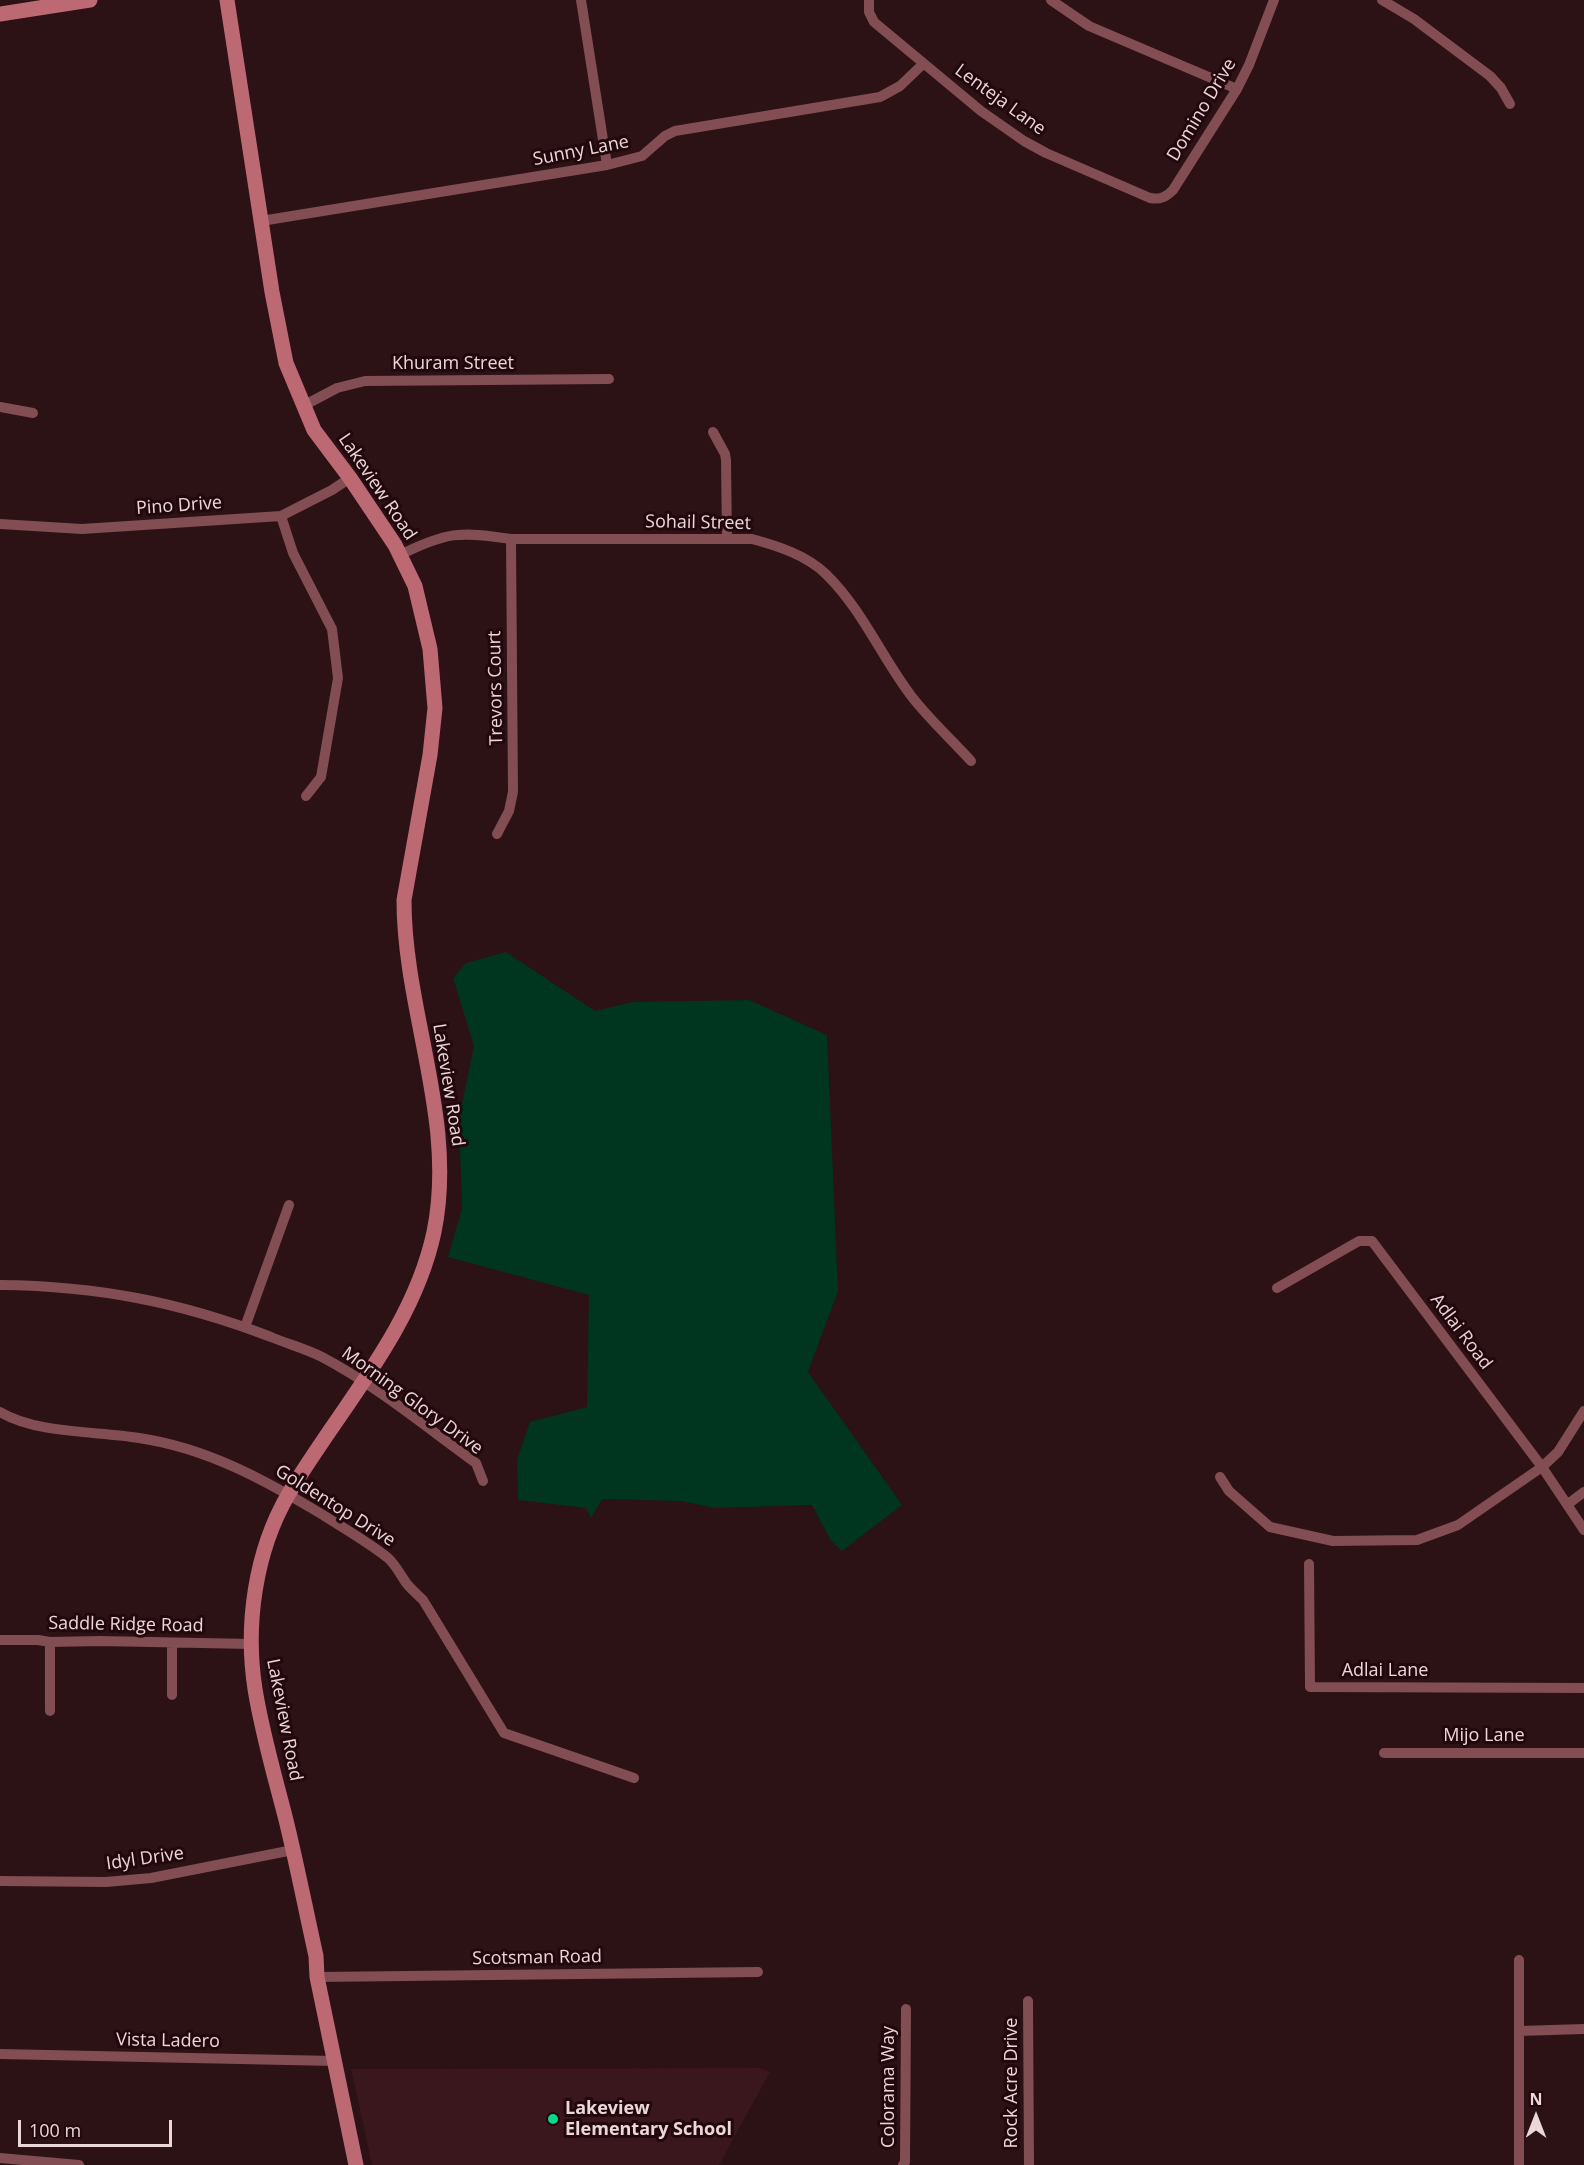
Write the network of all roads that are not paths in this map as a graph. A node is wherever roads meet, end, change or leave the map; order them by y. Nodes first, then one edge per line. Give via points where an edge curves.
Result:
1 (90, 0) edge
2 (227, 0) edge
3 (581, 0) edge
4 (870, 0) edge
5 (1051, 0) edge
6 (1274, 0) edge
7 (1382, 0) edge
8 (0, 14) edge
9 (923, 64) junction
10 (1237, 89) junction
11 (1510, 104) dead end
12 (607, 165) junction
13 (1164, 197) joint
14 (261, 221) junction
15 (609, 379) dead end
16 (303, 406) junction
17 (0, 407) edge
18 (33, 413) dead end
19 (712, 432) dead end
20 (350, 478) junction
21 (281, 516) junction
22 (0, 524) edge
23 (511, 539) junction
24 (727, 539) junction
25 (400, 555) junction
26 (971, 761) dead end
27 (306, 796) dead end
28 (496, 834) dead end
29 (288, 1205) dead end
30 (0, 1285) edge
31 (1277, 1288) dead end
32 (244, 1327) junction
33 (362, 1382) junction
34 (1584, 1411) edge
35 (0, 1412) edge
36 (1542, 1467) junction
37 (1220, 1478) dead end
38 (483, 1481) dead end
39 (1584, 1492) edge
40 (288, 1494) junction
41 (1568, 1504) junction
42 (1584, 1530) edge
43 (1309, 1564) dead end
44 (0, 1640) edge
45 (50, 1642) junction
46 (172, 1643) junction
47 (251, 1644) junction
48 (1584, 1688) edge
49 (172, 1695) dead end
50 (50, 1711) dead end
51 (1384, 1753) dead end
52 (1584, 1753) edge
53 (634, 1778) dead end
54 (293, 1850) junction
55 (0, 1881) edge
56 (1519, 1960) dead end
57 (758, 1972) dead end
58 (316, 1977) junction
59 (1028, 2001) dead end
60 (906, 2009) dead end
61 (1584, 2029) edge
62 (1519, 2031) junction
63 (0, 2054) edge
64 (335, 2061) junction
65 (0, 2158) edge
66 (79, 2165) edge
67 (356, 2165) edge
68 (903, 2165) edge
69 (1029, 2165) edge
70 (1519, 2165) edge

1 - 8 street
2 - 14 street, Lakeview Road
3 - 12 street
4 - 9 street, Lenteja Lane via 869,12 874,22
5 - 10 street via 1089,26
6 - 10 street, Domino Drive
7 - 11 street via 1414,18 1490,76
9 - 12 street, Sunny Lane via 900,86 880,97 675,131 638,158
9 - 13 street, Lenteja Lane via 1030,145 1150,198
10 - 13 street, Domino Drive via 1176,185
12 - 14 street, Sunny Lane
14 - 16 street, Lakeview Road via 280,341
15 - 16 street, Khuram Street via 364,381 337,388
16 - 20 street, Lakeview Road via 314,430
17 - 18 street
19 - 24 street via 726,460
20 - 21 street, Pino Drive
20 - 25 street, Lakeview Road
21 - 22 street, Pino Drive via 82,529
21 - 27 street via 293,553 332,629 338,678 321,777
23 - 24 street, Sohail Street
23 - 25 street, Sohail Street via 453,534
23 - 28 street, Trevors Court via 513,792 509,811
24 - 26 street, Sohail Street via 773,544 798,554 825,573 913,698
25 - 33 street, Lakeview Road via 415,586 430,649 435,708 404,900 404,924 440,1159 434,1234 417,1284 395,1330
29 - 32 street
30 - 32 street, Morning Glory Drive via 115,1293 178,1306
31 - 36 street, Adlai Road via 1359,1241 1372,1241
32 - 33 street, Morning Glory Drive via 321,1357
33 - 38 street, Morning Glory Drive via 476,1463
33 - 40 street, Lakeview Road
34 - 36 street via 1558,1452
35 - 40 street, Goldentop Drive via 30,1425 166,1443 220,1460
36 - 37 street via 1458,1525 1417,1540 1333,1540 1270,1527
36 - 41 street, Adlai Road
39 - 41 street
40 - 47 street, Lakeview Road via 271,1527 258,1574
40 - 53 street, Goldentop Drive via 390,1559 423,1600 504,1733
41 - 42 street, Adlai Road
43 - 48 street, Adlai Lane via 1310,1687
44 - 45 street, Saddle Ridge Road
45 - 46 street, Saddle Ridge Road
45 - 50 street
46 - 47 street, Saddle Ridge Road
46 - 49 street
47 - 54 street, Lakeview Road via 255,1689
51 - 52 street, Mijo Lane
54 - 55 street, Idyl Drive via 151,1878 106,1882
54 - 58 street, Lakeview Road via 316,1956
56 - 62 street
57 - 58 street, Scotsman Road
58 - 64 street, Lakeview Road
59 - 69 street, Rock Acre Drive
60 - 68 street, Colorama Way
61 - 62 street
62 - 70 street
63 - 64 street, Vista Ladero
64 - 67 street, Lakeview Road
65 - 66 street

